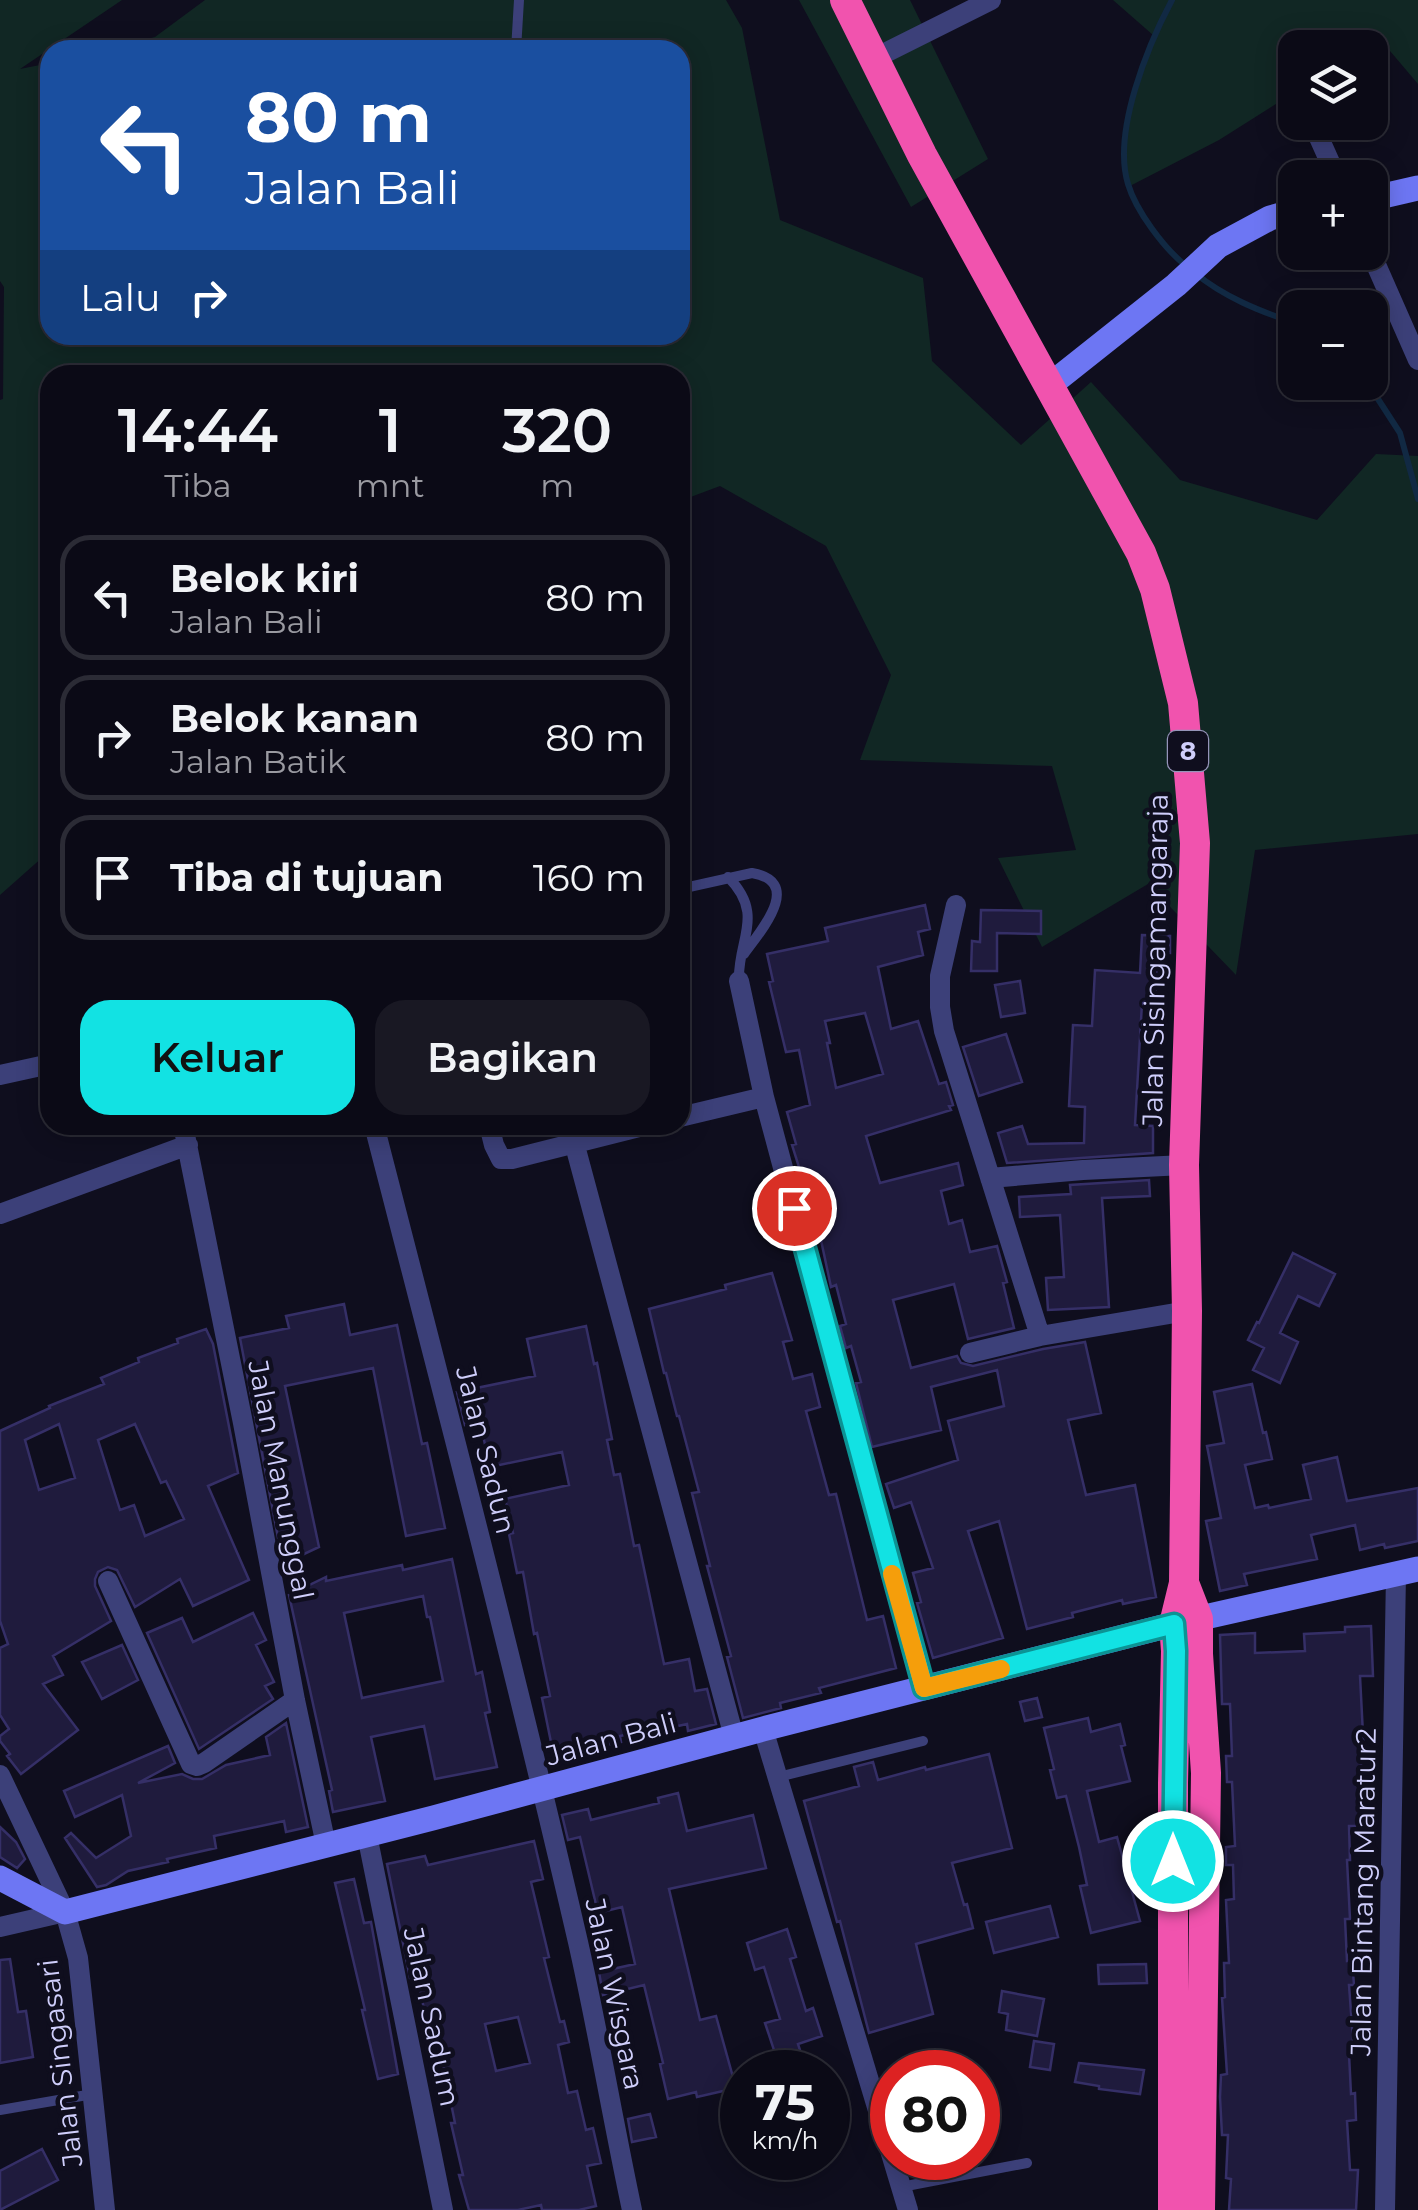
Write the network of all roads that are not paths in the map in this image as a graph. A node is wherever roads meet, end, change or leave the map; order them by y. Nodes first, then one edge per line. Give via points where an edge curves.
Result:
1 (519, 0) edge
2 (845, 0) edge
3 (991, 0) edge
4 (517, 40) edge
5 (875, 58) junction
6 (1418, 188) edge
7 (1388, 196) edge
8 (1278, 215) edge
9 (1378, 270) edge
10 (1418, 360) edge
11 (1050, 385) junction
12 (728, 877) junction
13 (690, 886) edge
14 (956, 905) dead end
15 (744, 954) junction
16 (739, 982) joint
17 (40, 1066) edge
18 (0, 1076) edge
19 (764, 1097) junction
20 (690, 1115) edge
21 (186, 1135) edge
22 (377, 1135) edge
23 (492, 1135) edge
24 (604, 1135) edge
25 (574, 1142) junction
26 (1184, 1165) junction
27 (990, 1178) junction
28 (0, 1214) edge
29 (1187, 1311) junction
30 (1040, 1336) junction
31 (970, 1352) dead end
32 (1407, 1572) edge
33 (108, 1582) dead end
34 (1186, 1622) junction
35 (924, 1688) junction
36 (295, 1700) junction
37 (764, 1728) junction
38 (734, 1737) junction
39 (923, 1741) dead end
40 (0, 1775) edge
41 (778, 1777) junction
42 (542, 1790) junction
43 (366, 1836) junction
44 (326, 1845) junction
45 (0, 1878) edge
46 (64, 1912) junction
47 (0, 1928) edge
48 (94, 2093) junction
49 (0, 2110) edge
50 (1027, 2163) dead end
51 (901, 2187) junction
52 (104, 2210) edge
53 (443, 2210) edge
54 (632, 2210) edge
55 (908, 2210) edge
56 (1173, 2210) edge
57 (1200, 2210) edge
58 (1386, 2210) edge

1 - 4 lane
2 - 5 highway, Jalan Sisingamangaraja / 8
3 - 5 street
5 - 11 highway, Jalan Sisingamangaraja / 8
6 - 7 street
8 - 11 street via 1218,246
9 - 10 street
11 - 26 highway, Jalan Sisingamangaraja / 8 via 1141,552 1183,703 1195,843
12 - 13 lane
12 - 15 lane via 746,904
12 - 15 lane via 763,875 777,897 772,916
14 - 27 street via 940,1007
15 - 16 lane
16 - 19 street
17 - 18 street
19 - 20 street
19 - 35 street
21 - 28 street
21 - 36 street, Jalan Manunggal
22 - 42 street, Jalan Sadun
23 - 25 street via 502,1159
24 - 25 street
25 - 38 street
26 - 27 street
26 - 29 highway, Jalan Sisingamangaraja / 8
27 - 30 street
29 - 30 street
29 - 34 highway, Jalan Sisingamangaraja / 8
30 - 31 street
32 - 34 street, Jalan Bali
32 - 58 street, Jalan Bintang Maratur2
33 - 36 street via 191,1764 204,1763
34 - 35 street, Jalan Bali
34 - 56 highway, 8 via 1176,1651
34 - 57 highway, 8 via 1198,1654 1206,1773
35 - 37 street, Jalan Bali
36 - 44 street, Jalan Manunggal
37 - 38 street, Jalan Bali
37 - 41 street
38 - 42 street, Jalan Bali
39 - 41 lane
40 - 46 street, Jalan Singasari
41 - 51 street
42 - 43 street, Jalan Bali
42 - 54 street, Jalan Wisgara
43 - 44 street, Jalan Bali
43 - 53 street, Jalan Sadum
44 - 46 street, Jalan Bali
45 - 46 street
46 - 47 street
46 - 48 street, Jalan Singasari via 80,1972
48 - 49 lane
48 - 52 street, Jalan Singasari
50 - 51 lane
51 - 55 street

